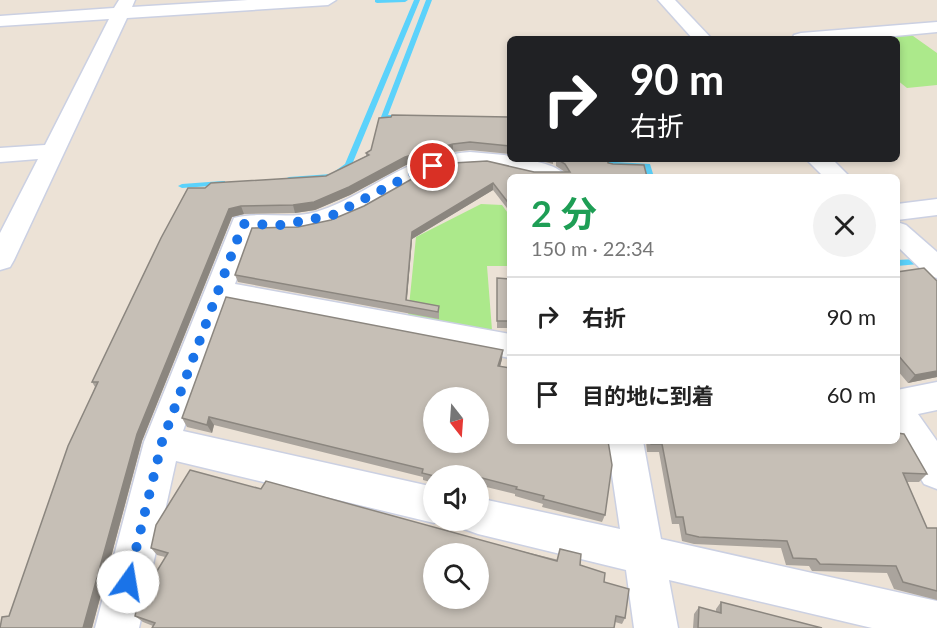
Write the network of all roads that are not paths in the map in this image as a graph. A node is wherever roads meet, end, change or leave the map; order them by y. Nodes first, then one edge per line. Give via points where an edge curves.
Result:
1 (328, 0) edge
2 (666, 0) edge
3 (123, 7) edge
4 (0, 21) edge
5 (937, 27) edge
6 (700, 36) edge
7 (835, 36) edge
8 (53, 151) junction
9 (0, 155) edge
10 (507, 161) edge
11 (510, 162) edge
12 (821, 162) edge
13 (548, 174) edge
14 (835, 174) edge
15 (937, 207) edge
16 (900, 212) edge
17 (900, 234) edge
18 (0, 260) edge
19 (937, 268) edge
20 (218, 291) junction
21 (507, 345) edge
22 (937, 396) edge
23 (900, 403) edge
24 (900, 415) edge
25 (162, 442) junction
26 (625, 444) edge
27 (937, 472) edge
28 (423, 502) edge
29 (489, 519) edge
30 (643, 554) junction
31 (937, 622) edge
32 (117, 628) edge
33 (656, 628) edge

1 - 3 street
2 - 6 street
3 - 4 street
3 - 8 street
5 - 7 street
8 - 9 street
8 - 18 street
10 - 20 street via 472,158 446,161 420,170 333,215 282,225 243,224
11 - 13 street
12 - 14 street
15 - 16 street
17 - 19 street
20 - 21 street
20 - 25 street
22 - 23 street
24 - 27 street
25 - 28 street
25 - 32 street
26 - 30 street
29 - 30 street
30 - 31 street
30 - 33 street

